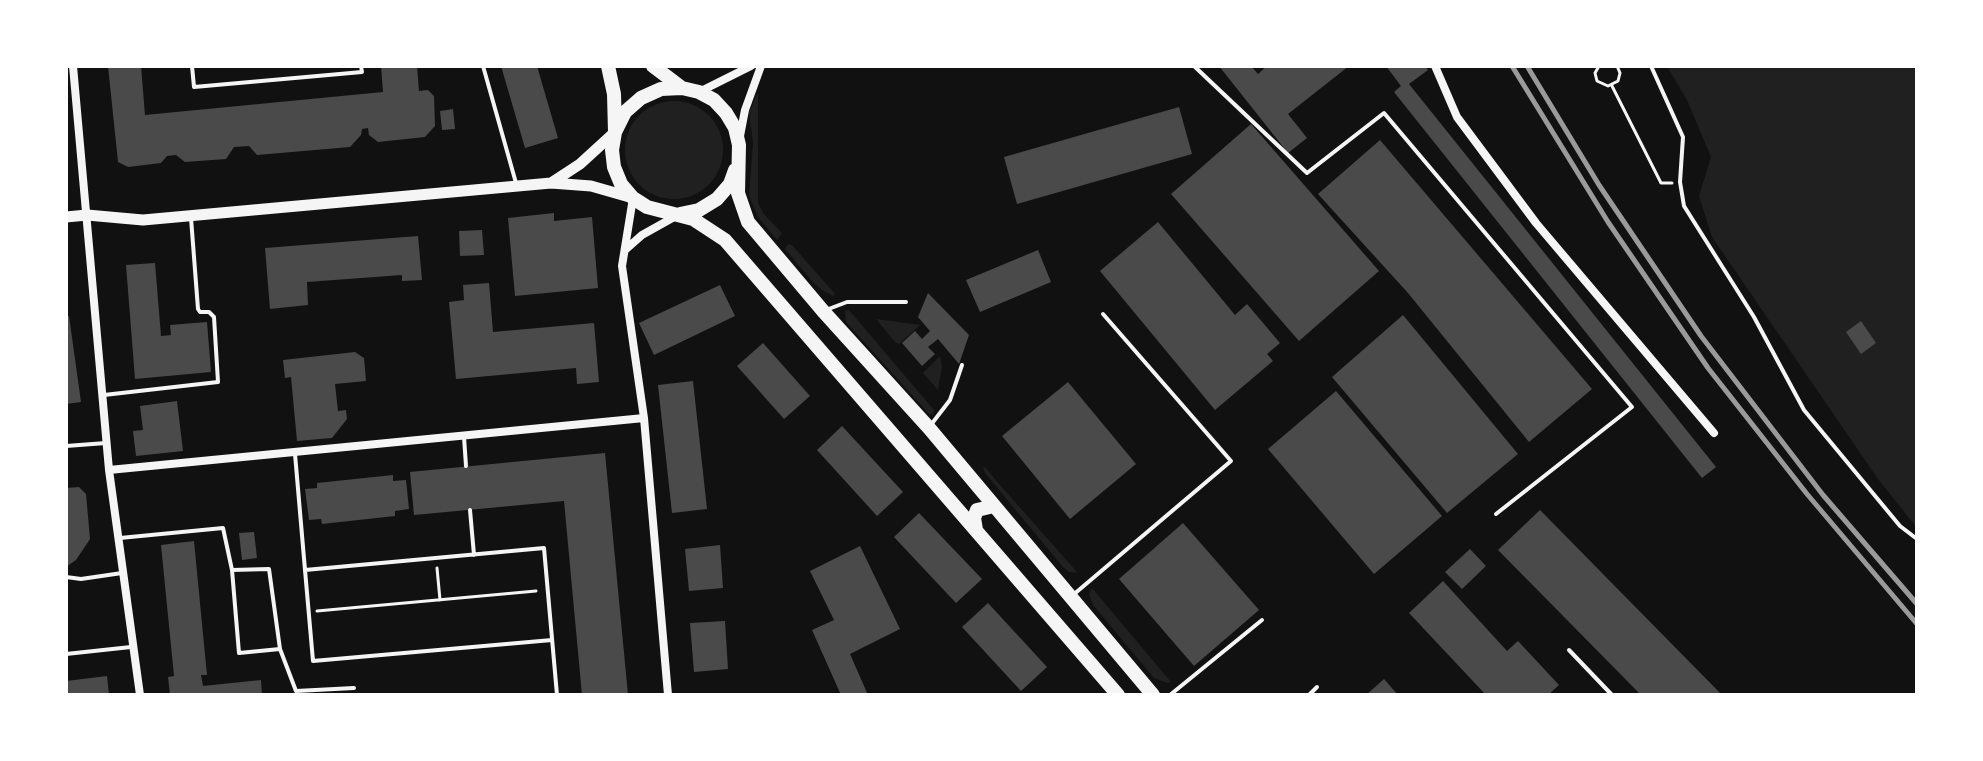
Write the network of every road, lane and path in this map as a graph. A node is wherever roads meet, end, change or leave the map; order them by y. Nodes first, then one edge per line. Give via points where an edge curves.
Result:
1 (73, 66) edge
2 (192, 66) edge
3 (361, 66) edge
4 (483, 66) edge
5 (608, 66) edge
6 (653, 66) edge
7 (751, 66) edge
8 (761, 66) edge
9 (1194, 66) edge
10 (1435, 66) edge
11 (1599, 66) edge
12 (1617, 66) edge
13 (1651, 66) edge
14 (1612, 86) junction
15 (682, 88) junction
16 (699, 92) junction
17 (615, 132) junction
18 (739, 145) junction
19 (737, 165) junction
20 (551, 183) junction
21 (1661, 183) dead end
22 (517, 186) junction
23 (633, 198) junction
24 (680, 214) junction
25 (87, 215) junction
26 (191, 216) junction
27 (66, 217) edge
28 (624, 251) junction
29 (906, 302) dead end
30 (823, 311) junction
31 (1103, 314) dead end
32 (962, 365) dead end
33 (102, 395) junction
34 (644, 418) junction
35 (929, 428) junction
36 (1714, 433) dead end
37 (464, 436) junction
38 (106, 443) junction
39 (66, 446) edge
40 (295, 452) junction
41 (466, 466) dead end
42 (109, 470) junction
43 (994, 506) junction
44 (470, 510) dead end
45 (1496, 514) dead end
46 (976, 530) junction
47 (118, 538) junction
48 (1917, 539) edge
49 (474, 555) junction
50 (436, 558) junction
51 (232, 570) junction
52 (305, 570) junction
53 (122, 573) junction
54 (66, 577) edge
55 (548, 590) junction
56 (1070, 597) junction
57 (440, 600) junction
58 (309, 611) junction
59 (1262, 620) dead end
60 (552, 640) junction
61 (135, 647) junction
62 (280, 649) junction
63 (1569, 650) dead end
64 (66, 654) edge
65 (1317, 687) dead end
66 (354, 688) dead end
67 (296, 693) edge
68 (140, 695) edge
69 (557, 695) edge
70 (668, 695) edge
71 (1118, 695) edge
72 (1153, 695) edge
73 (1170, 695) edge
74 (1309, 695) edge
75 (1612, 695) edge

1 - 25 street
2 - 3 lane via 194,87 362,72
4 - 22 lane
5 - 17 main road
6 - 15 main road
7 - 16 street
8 - 18 street
9 - 45 lane via 1307,173 1384,113 1632,407
10 - 36 street via 1457,117 1536,223
11 - 14 path via 1597,81
12 - 14 path via 1619,77
13 - 48 lane via 1683,137 1684,206 1754,317 1804,410 1900,526
14 - 21 path
15 - 16 main road
15 - 17 main road via 661,89 641,98 625,112
16 - 18 main road via 726,113
17 - 20 street
17 - 23 main road via 614,167
18 - 19 main road
19 - 24 main road via 717,199
19 - 30 main road via 738,193 748,222
20 - 22 street
20 - 23 street via 591,186
22 - 26 street
23 - 24 main road via 663,213
23 - 28 street
24 - 28 street
24 - 46 main road via 725,240
25 - 26 street via 143,220
25 - 27 street
25 - 33 street
26 - 33 lane via 198,309 214,317 218,382
28 - 34 street
29 - 30 lane via 847,302
30 - 35 main road
31 - 56 lane via 1231,461
32 - 35 lane via 950,400
33 - 38 street
34 - 37 street
34 - 70 street
35 - 43 main road
37 - 40 street
37 - 41 lane
38 - 39 lane
38 - 42 street
40 - 42 street
40 - 52 lane
42 - 47 street
43 - 46 main road via 977,510
43 - 56 main road
44 - 49 lane
46 - 71 main road
47 - 51 lane via 223,528
47 - 53 street
49 - 50 lane
49 - 55 lane via 544,548
50 - 52 lane
50 - 57 path
51 - 62 lane via 269,569
51 - 62 lane via 239,653
52 - 58 lane
53 - 54 lane
53 - 61 street
55 - 57 path
55 - 60 lane
56 - 72 main road
57 - 58 path
58 - 60 lane via 313,661
59 - 73 lane
60 - 69 lane
61 - 64 lane
61 - 68 street
62 - 67 lane
63 - 75 lane
65 - 74 lane
66 - 67 lane

